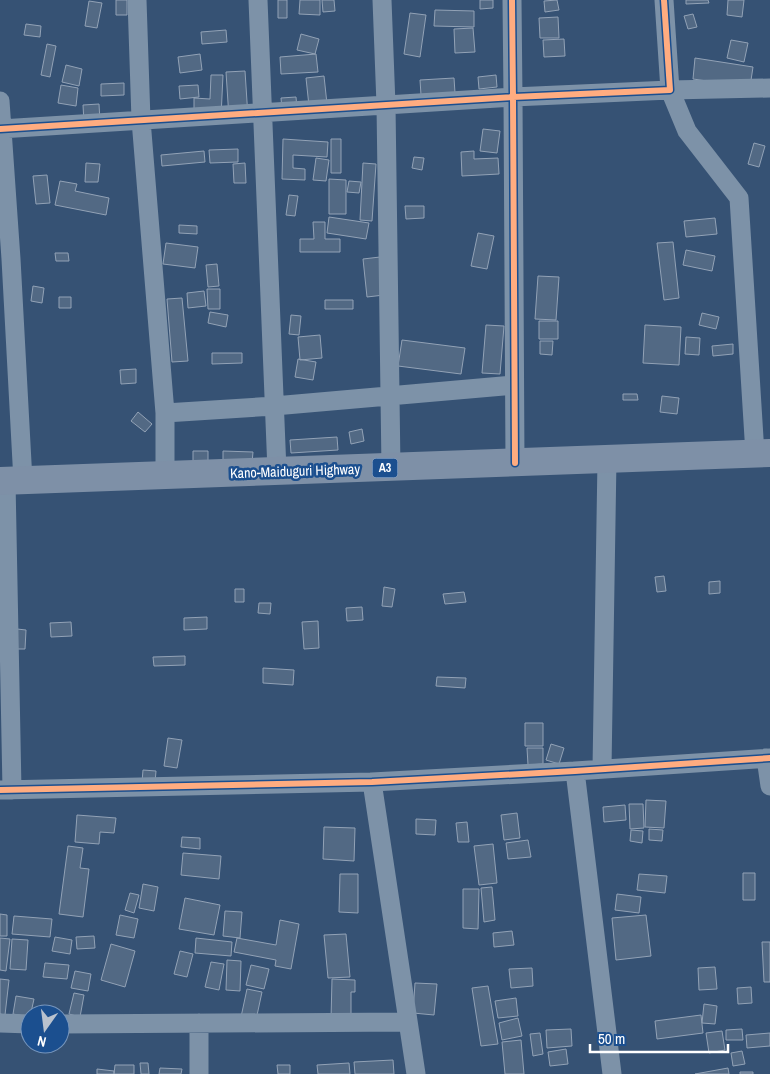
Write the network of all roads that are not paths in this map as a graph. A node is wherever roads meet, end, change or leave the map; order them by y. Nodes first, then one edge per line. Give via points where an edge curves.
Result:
1 (137, 0) edge
2 (258, 0) edge
3 (382, 0) edge
4 (512, 0) edge
5 (664, 0) edge
6 (770, 88) edge
7 (670, 90) junction
8 (513, 97) junction
9 (0, 101) edge
10 (386, 105) junction
11 (262, 112) junction
12 (141, 120) junction
13 (1, 129) edge
14 (6, 260) edge
15 (514, 385) junction
16 (390, 395) junction
17 (274, 406) junction
18 (165, 413) junction
19 (763, 453) edge
20 (608, 459) junction
21 (515, 463) junction
22 (391, 468) junction
23 (277, 471) junction
24 (165, 475) junction
25 (10, 481) edge
26 (768, 758) edge
27 (602, 769) junction
28 (575, 771) junction
29 (372, 782) junction
30 (770, 786) edge
31 (6, 790) edge
32 (408, 1022) junction
33 (0, 1023) edge
34 (199, 1023) junction
35 (20, 1024) edge
36 (70, 1024) edge
37 (199, 1074) edge
38 (416, 1074) edge
39 (612, 1074) edge

1 - 12 street
2 - 11 street
3 - 10 street
4 - 8 street
5 - 7 street
6 - 7 street
7 - 8 street
7 - 19 street via 687,131 739,198
8 - 10 street
8 - 15 street
9 - 13 street
10 - 11 street
10 - 16 street
11 - 12 street
11 - 17 street
12 - 13 street
12 - 18 street
13 - 14 street
14 - 25 street
15 - 16 street
15 - 21 street
16 - 17 street
16 - 22 street
17 - 18 street
17 - 23 street
18 - 24 street
19 - 20 highway, Kano-Maiduguri Highway / A3
20 - 21 highway, Kano-Maiduguri Highway / A3
20 - 27 street
21 - 22 highway, Kano-Maiduguri Highway / A3
22 - 23 highway, Kano-Maiduguri Highway / A3
23 - 24 highway, Kano-Maiduguri Highway / A3
24 - 25 highway, Kano-Maiduguri Highway / A3
25 - 31 street
26 - 27 street
26 - 30 street
27 - 28 street
28 - 29 street
28 - 39 street
29 - 31 street
29 - 32 street
32 - 34 street
32 - 38 street
33 - 35 street
34 - 36 street
34 - 37 street

